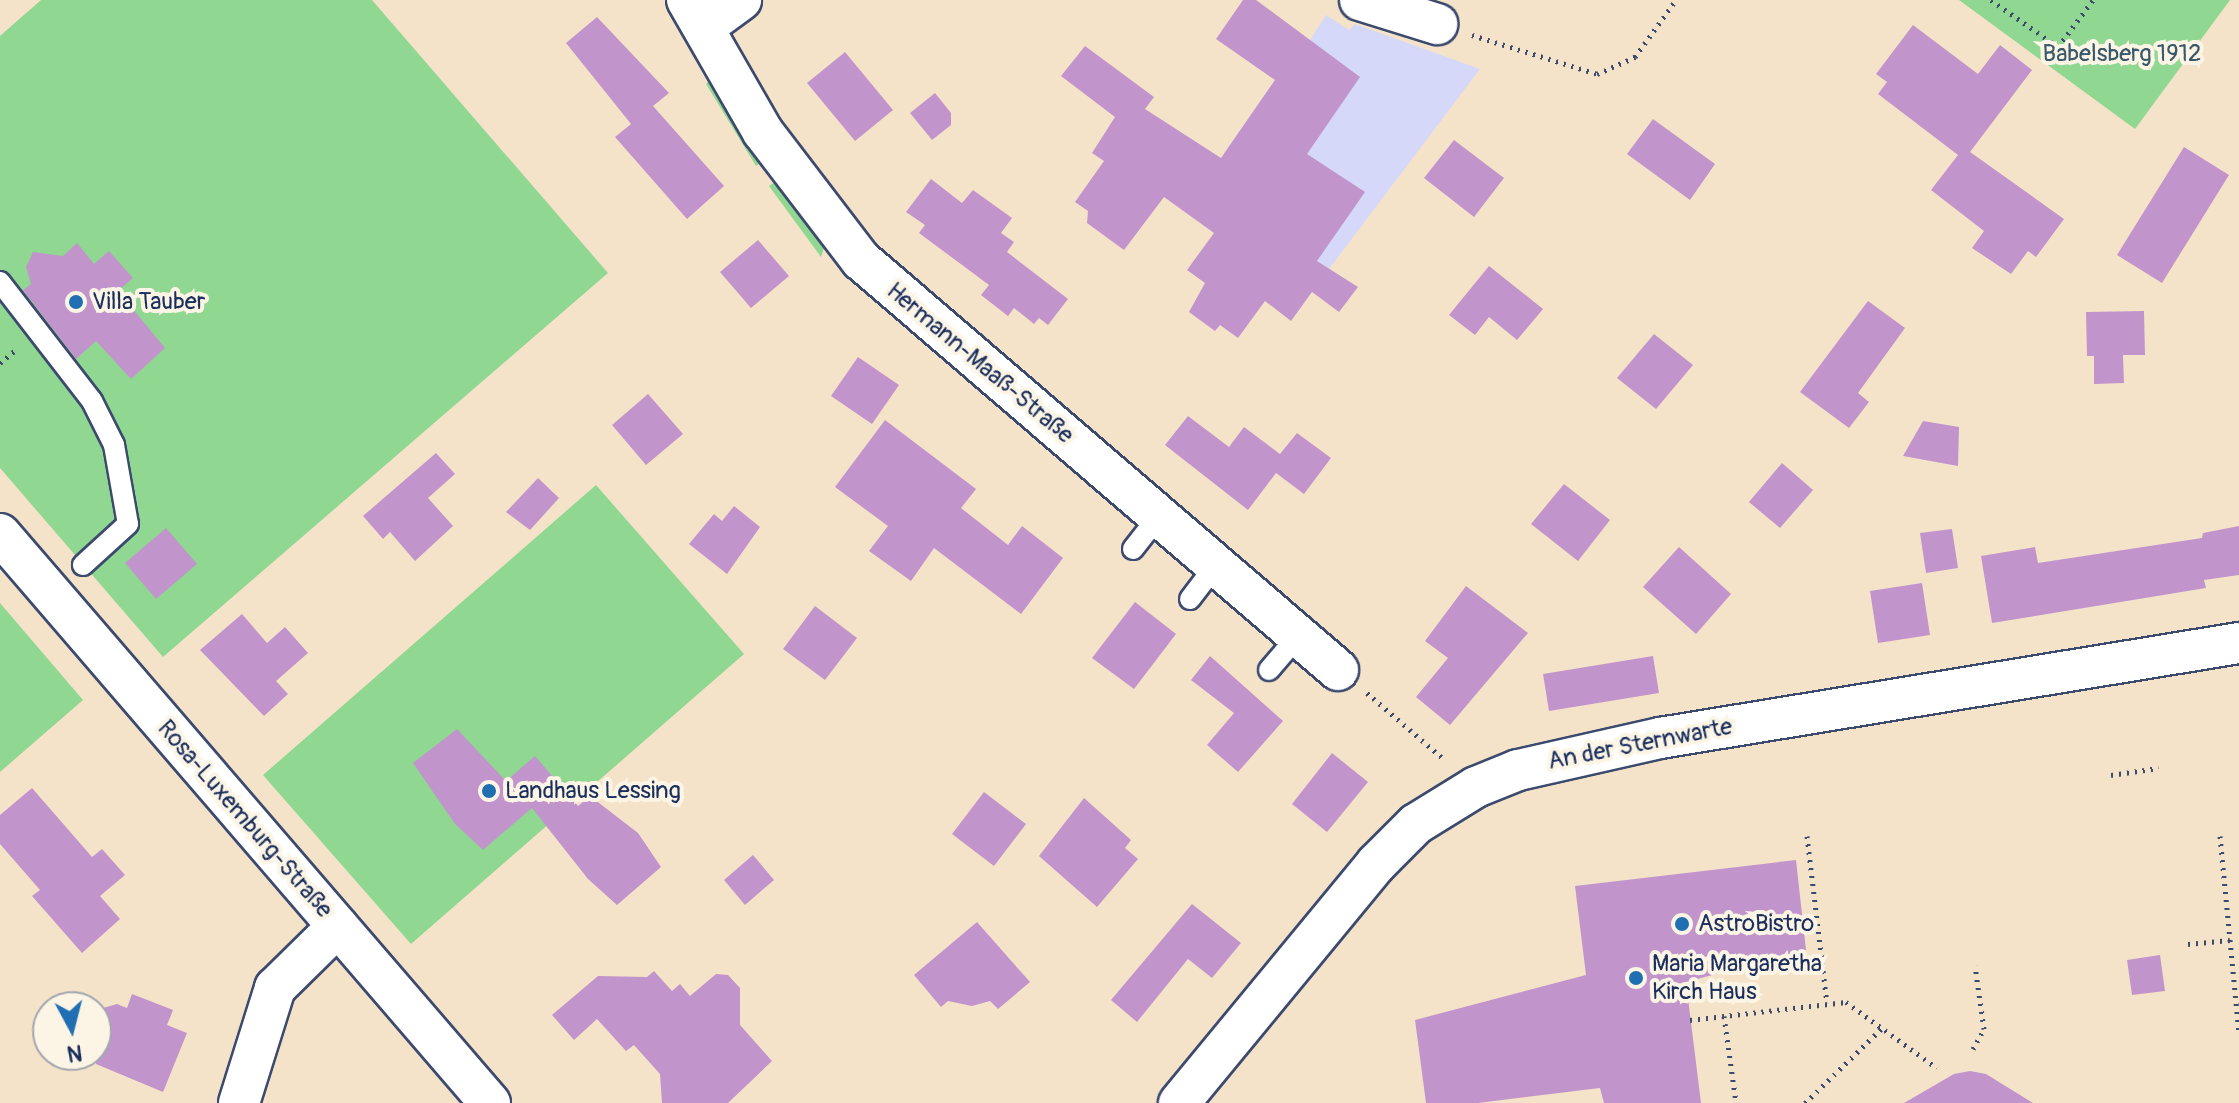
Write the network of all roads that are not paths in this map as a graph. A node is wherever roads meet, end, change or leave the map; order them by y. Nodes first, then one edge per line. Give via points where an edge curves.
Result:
1 (741, 0) edge
2 (1360, 0) edge
3 (695, 14) edge
4 (1437, 24) road end
5 (0, 282) edge
6 (1159, 516) junction
7 (0, 534) edge
8 (1133, 549) dead end
9 (83, 565) dead end
10 (1216, 565) junction
11 (1190, 599) dead end
12 (1298, 636) junction
13 (2239, 643) edge
14 (1269, 670) dead end
15 (1338, 670) dead end
16 (338, 926) junction
17 (239, 1103) edge
18 (490, 1103) edge
19 (1179, 1103) edge

1 - 3 street
2 - 4 street
3 - 6 street, Hermann-Maaß-Straße via 763,132 861,260
5 - 9 lane via 92,401 114,445 128,524
6 - 8 lane
6 - 10 street, Hermann-Maaß-Straße
7 - 16 street, Rosa-Luxemburg-Straße
10 - 11 lane
10 - 12 street, Hermann-Maaß-Straße
12 - 14 lane
12 - 15 street, Hermann-Maaß-Straße
13 - 19 street, An der Sternwarte via 1660,738 1518,770 1476,787 1416,824 1376,864
16 - 17 street via 275,988
16 - 18 street, Rosa-Luxemburg-Straße

